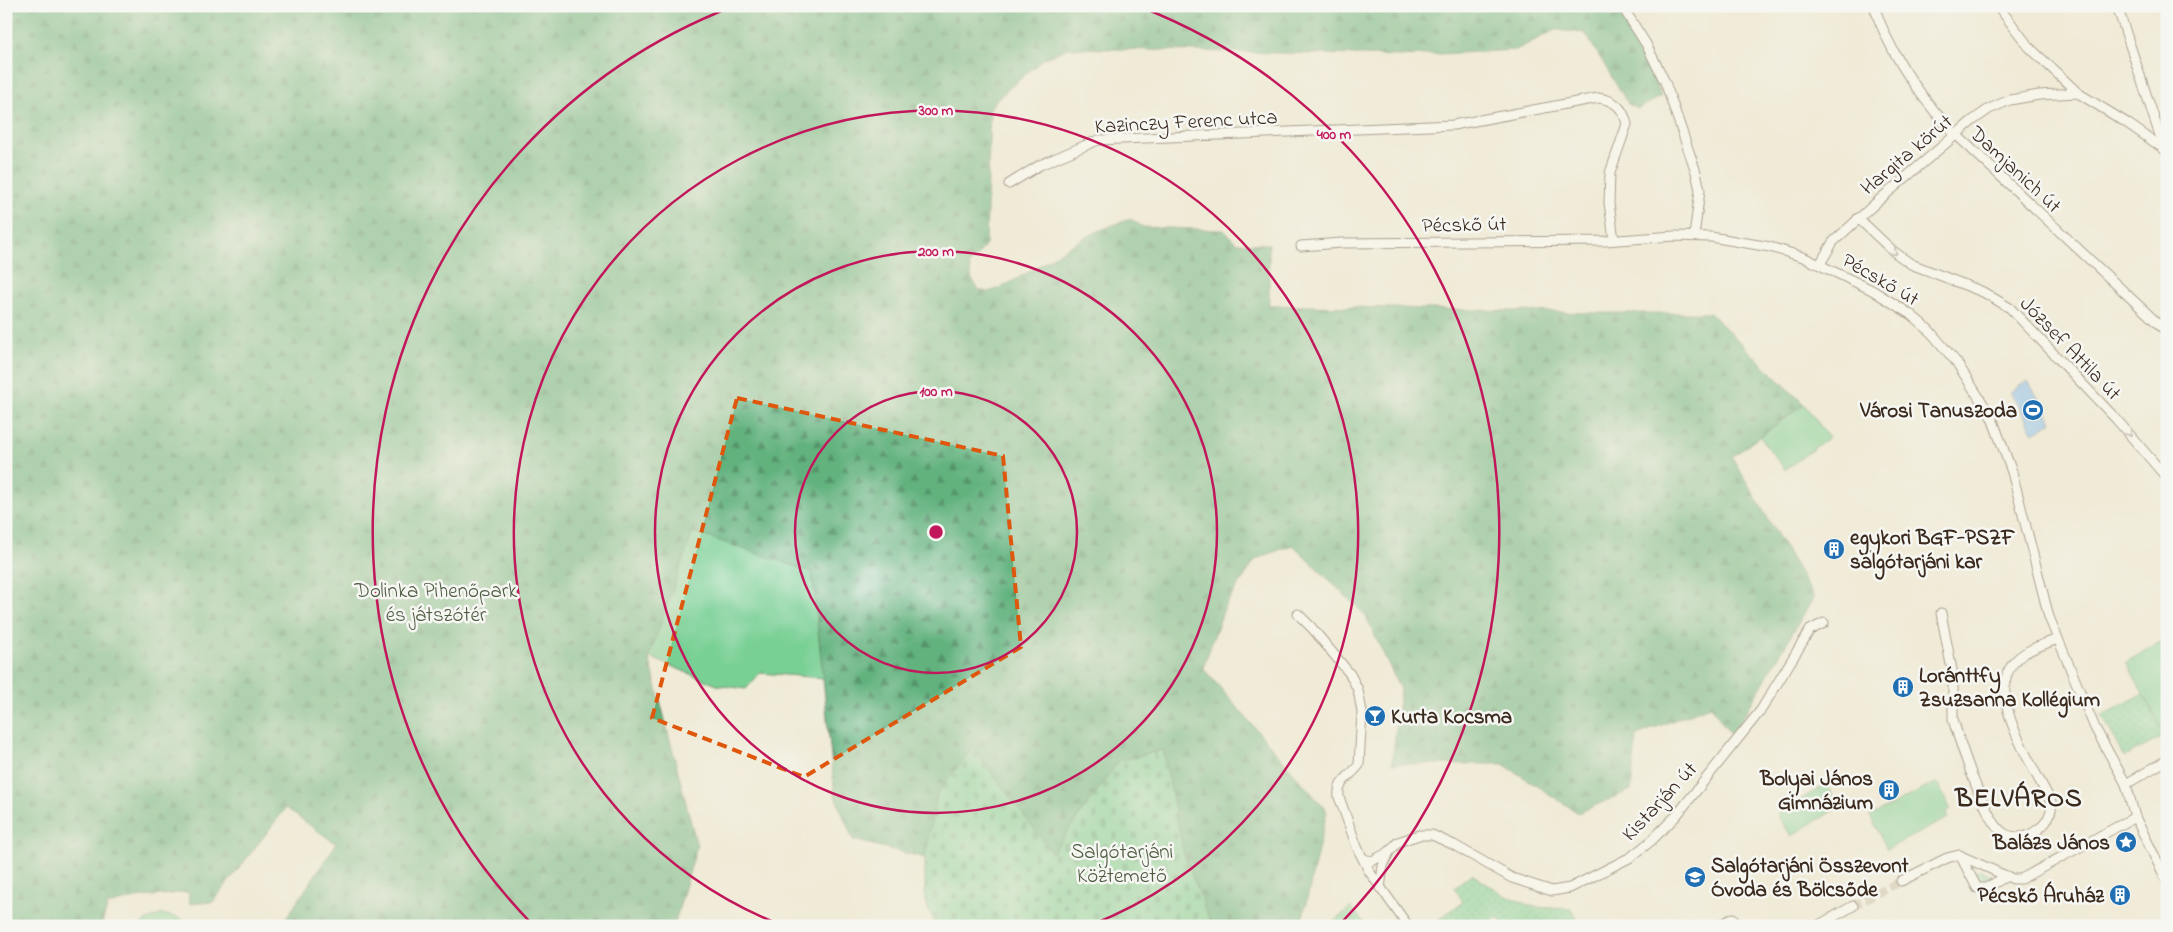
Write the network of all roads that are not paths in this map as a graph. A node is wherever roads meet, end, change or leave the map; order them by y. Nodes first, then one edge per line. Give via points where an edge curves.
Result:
1 (1622, 6) edge
2 (1874, 6) edge
3 (1998, 6) edge
4 (2117, 6) edge
5 (2078, 94) junction
6 (1955, 135) junction
7 (2166, 150) edge
8 (1009, 184) dead end
9 (1858, 218) junction
10 (1694, 236) junction
11 (1614, 240) junction
12 (1302, 246) dead end
13 (1820, 264) junction
14 (2167, 332) edge
15 (2167, 478) edge
16 (1941, 613) dead end
17 (1298, 614) dead end
18 (1824, 623) dead end
19 (2058, 639) junction
20 (2167, 760) edge
21 (2126, 784) junction
22 (2135, 817) junction
23 (1389, 852) junction
24 (1960, 855) junction
25 (1363, 859) junction
26 (2007, 876) junction
27 (1901, 881) tunnel mouth
28 (2167, 881) edge
29 (1380, 888) junction
30 (1852, 906) tunnel mouth
31 (1733, 918) dead end
32 (1408, 926) edge
33 (1718, 926) edge
34 (1817, 926) edge

1 - 10 street via 1662,75 1696,172 1700,190
2 - 6 street, Damjanich út via 1899,61 1926,102
3 - 5 street via 2029,47
4 - 7 street
5 - 6 street, Hargita körút via 2010,100 1990,109
5 - 7 street
6 - 9 street, Hargita körút
6 - 14 street, Damjanich út
8 - 11 street, Kazinczy Ferenc utca via 1040,165 1098,140 1453,125 1598,98 1619,106 1627,124 1610,173 1609,203
9 - 13 street, Hargita körút via 1833,242
9 -> 15 street, József Attila út via 1893,252 1911,264 1982,292 2010,308 2117,420
10 - 11 street, Pécskő út
10 - 13 street, Pécskő út via 1763,245
11 - 12 street, Pécskő út
13 - 19 street, Pécskő út via 1888,299 1916,319 1957,362 1981,398 2012,472 2039,581
16 - 19 street via 1953,675 1953,719 1971,774 1991,816 2004,834 2014,837 2027,836 2042,828 2050,816 2052,804 2016,733 2006,702 2005,680 2011,666 2027,652
17 - 25 street via 1350,674 1358,690 1362,712 1359,765 1338,789
18 - 23 street, Kistarján út via 1810,630 1761,710 1676,816 1631,857 1570,888 1552,891 1512,878 1432,836 1398,842
19 - 21 street, Pécskő út via 2095,728
20 - 21 street
21 - 22 street, Pécskő út
22 - 26 street via 2021,879
22 - 28 street, Pécskő út
23 - 25 street, Kistarján út via 1372,860
23 - 29 street
24 - 26 street
24 - 26 street via 1974,885 1979,888 1988,887
24 - 27 street
25 - 29 street
29 - 32 street
30 - 34 street
31 - 33 street

